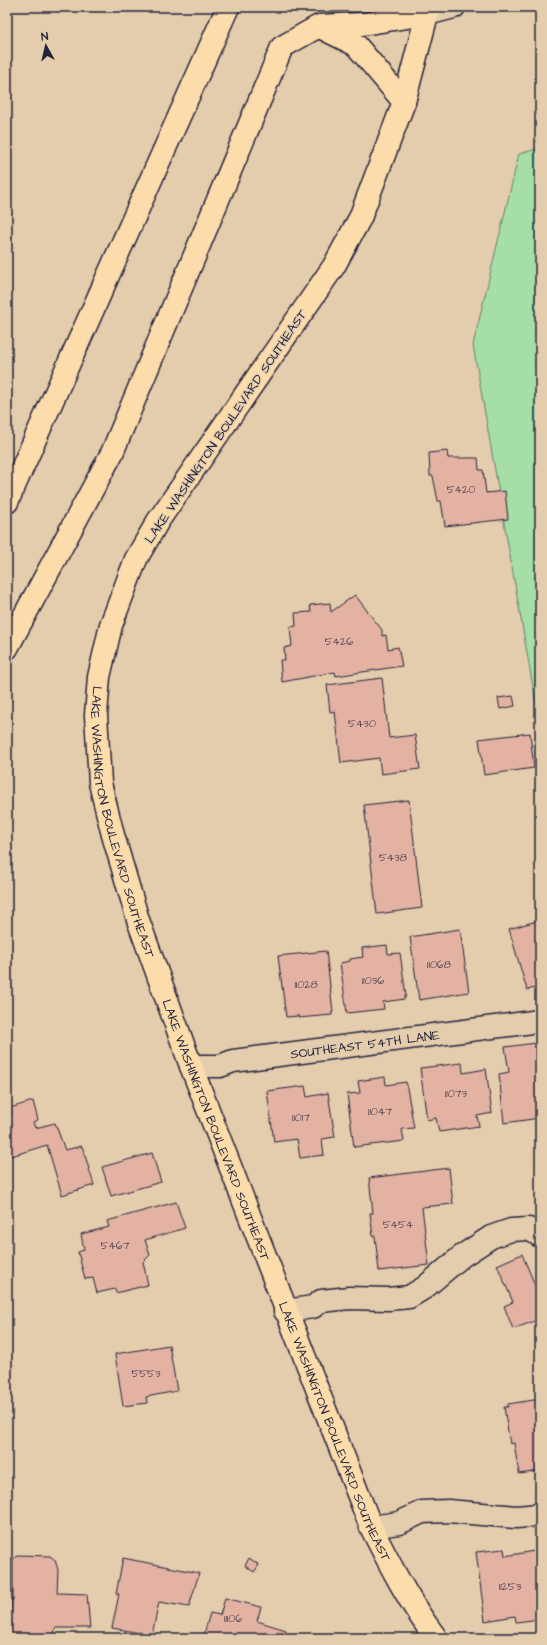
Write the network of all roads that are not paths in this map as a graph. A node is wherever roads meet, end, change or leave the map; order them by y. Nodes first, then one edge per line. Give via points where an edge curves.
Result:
1 (228, 7) edge
2 (454, 7) edge
3 (428, 11) edge
4 (319, 26) junction
5 (404, 102) junction
6 (7, 502) edge
7 (7, 648) edge
8 (540, 1021) edge
9 (191, 1066) junction
10 (540, 1236) edge
11 (285, 1311) junction
12 (540, 1515) edge
13 (371, 1527) junction
14 (436, 1638) edge

1 - 6 main road
2 - 3 street
3 - 4 main road via 362,24
3 - 5 main road, LAKE WASHINGTON BOULEVARD SOUTHEAST
4 - 5 main road via 356,45
4 - 7 main road via 282,48 112,453
5 - 9 main road, LAKE WASHINGTON BOULEVARD SOUTHEAST via 360,218 334,266 158,521 136,560 111,625 99,677 96,715 100,783 138,920
8 - 9 street, SOUTHEAST 54TH LANE via 233,1061 220,1066
9 - 11 main road, LAKE WASHINGTON BOULEVARD SOUTHEAST
10 - 11 street via 529,1229 511,1230 491,1237 409,1297 321,1301 313,1308
11 - 13 main road, LAKE WASHINGTON BOULEVARD SOUTHEAST
12 - 13 street via 516,1517 448,1511 422,1512 399,1523
13 - 14 main road, LAKE WASHINGTON BOULEVARD SOUTHEAST via 418,1615

